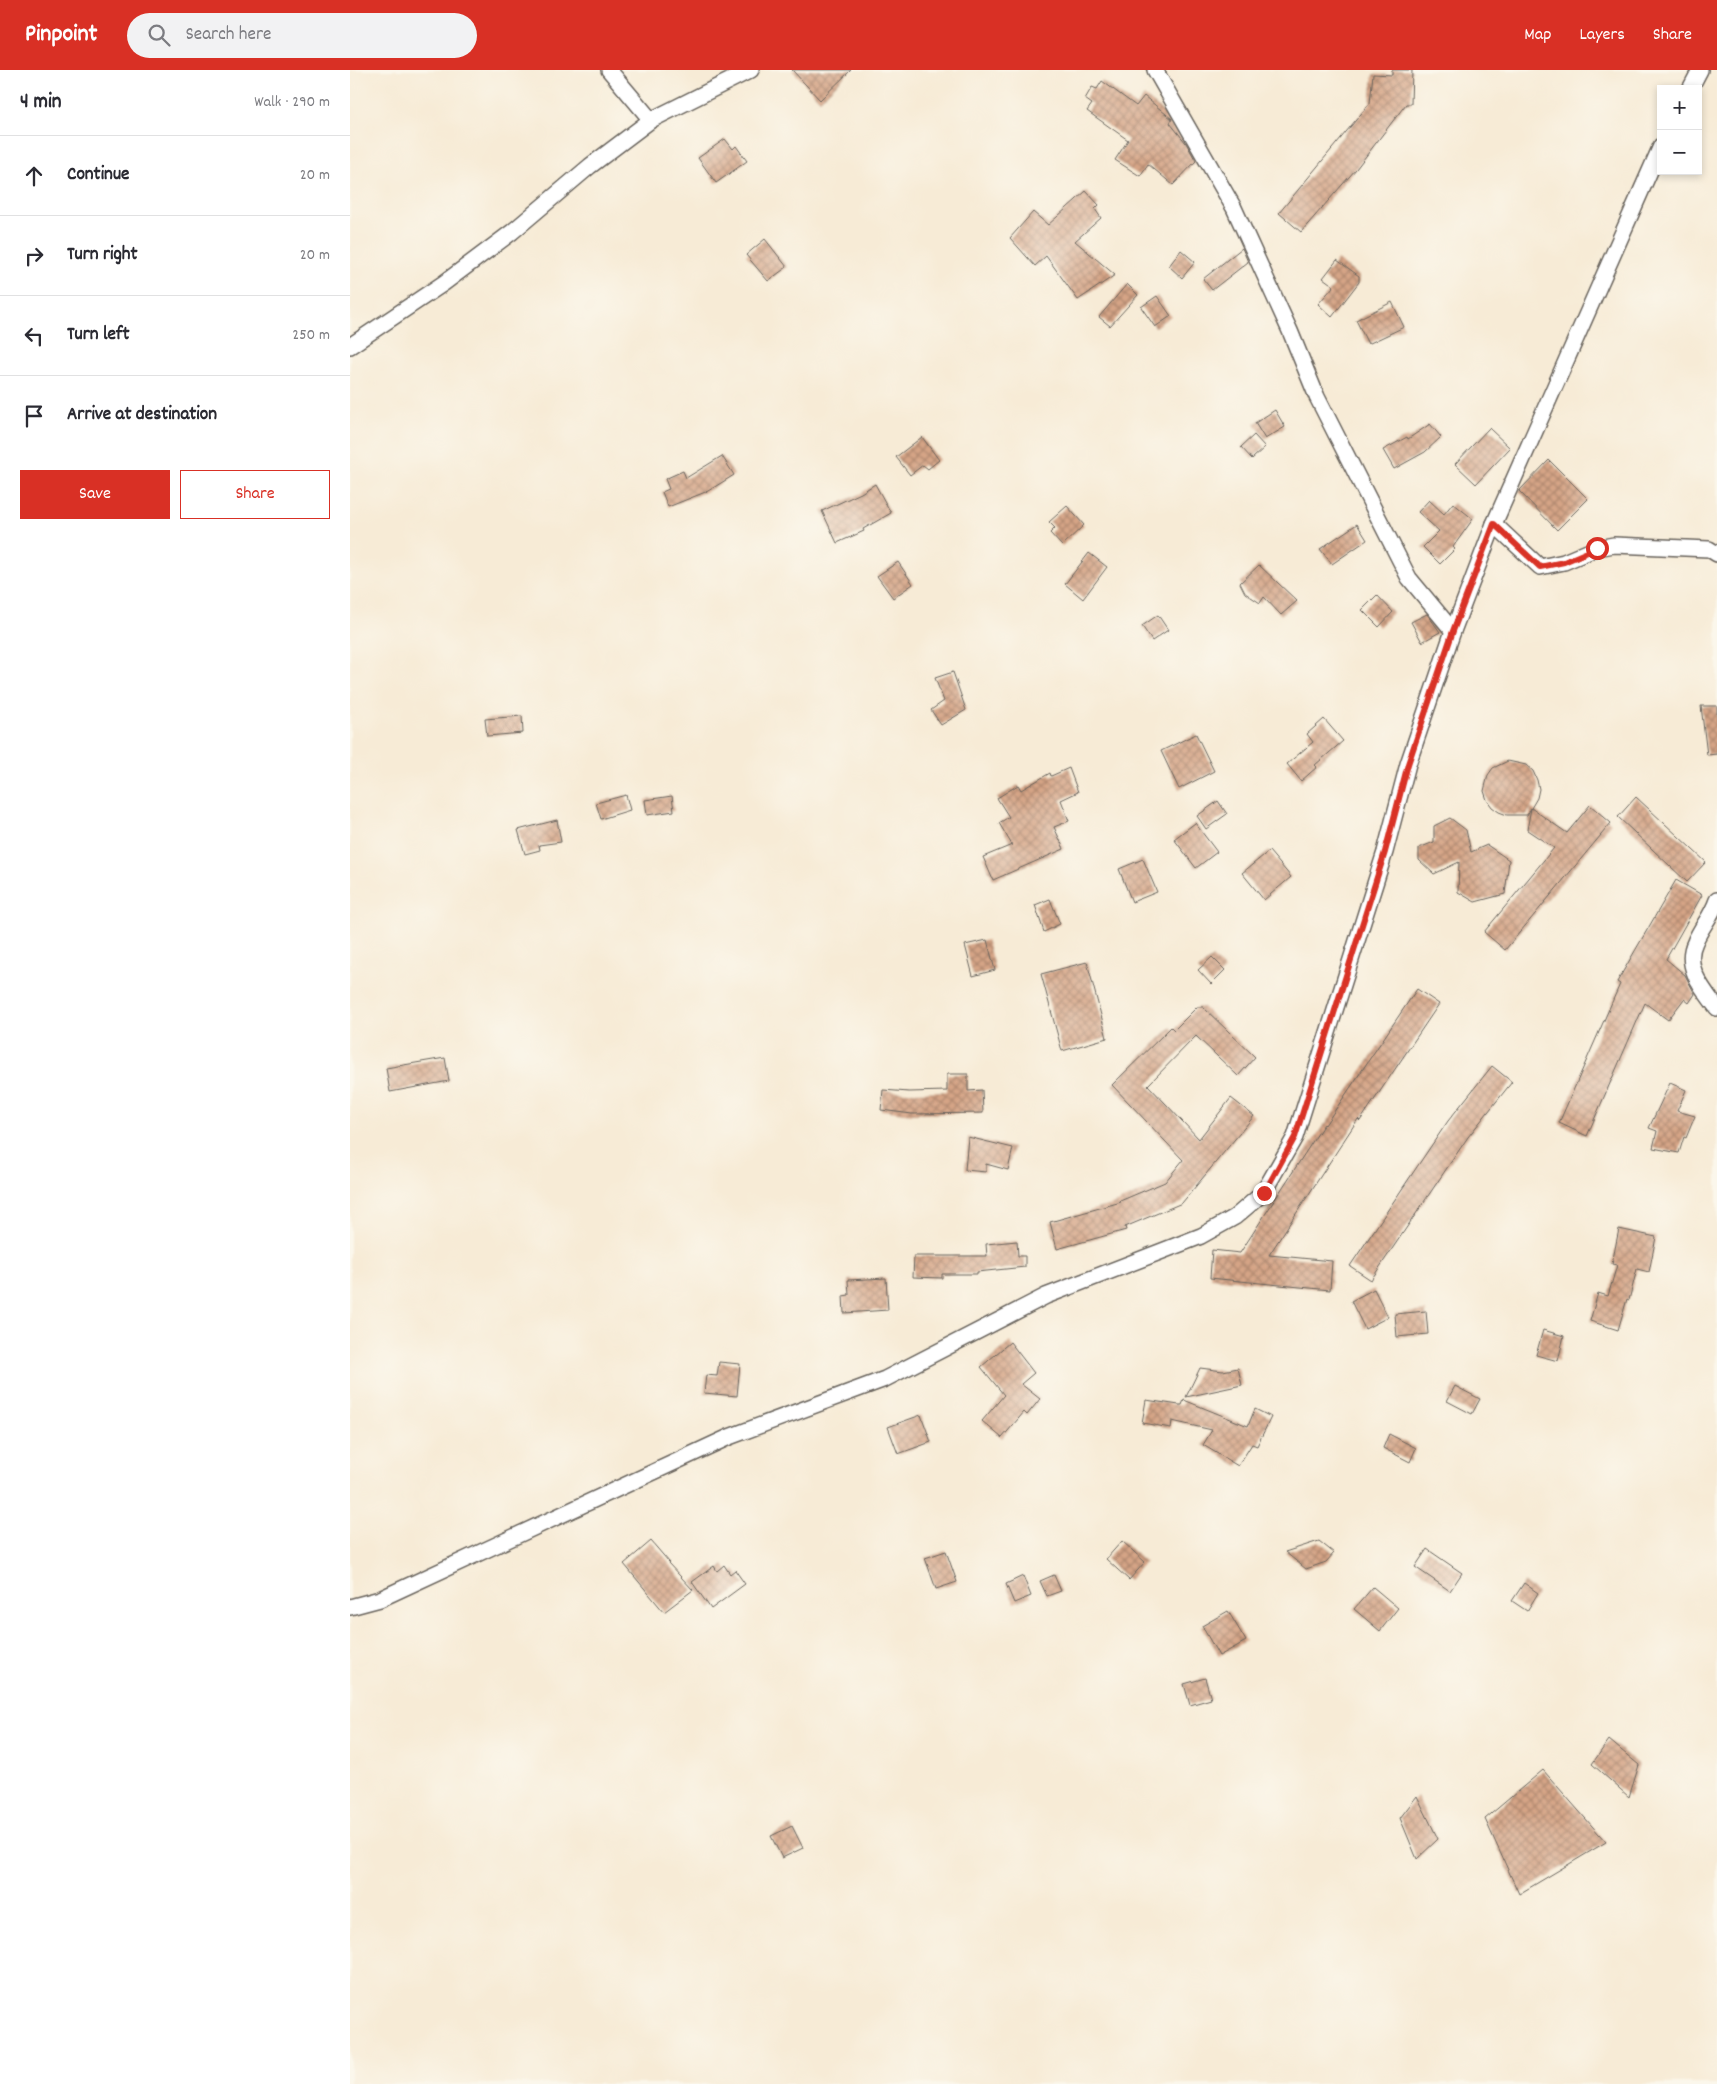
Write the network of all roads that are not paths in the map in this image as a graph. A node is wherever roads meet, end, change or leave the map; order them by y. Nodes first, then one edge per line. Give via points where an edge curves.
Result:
1 (609, 70) edge
2 (751, 70) edge
3 (1155, 70) edge
4 (1700, 70) edge
5 (1692, 85) edge
6 (651, 120) junction
7 (1657, 155) edge
8 (350, 346) edge
9 (1494, 524) junction
10 (1717, 554) edge
11 (1453, 631) junction
12 (1717, 900) edge
13 (1717, 1008) edge
14 (350, 1607) edge

1 - 6 street
2 - 6 street
3 - 11 street via 1234,208 1317,397 1409,578
4 - 5 street
6 - 8 street via 512,232 444,283
7 - 9 street
9 - 10 street via 1540,567 1614,545 1709,549
9 - 11 street
11 - 14 street via 1408,764 1385,852 1295,1137 1264,1193 1235,1217 1201,1236 1046,1296 884,1378 729,1437 380,1599
12 - 13 street via 1694,942 1690,959 1698,982

